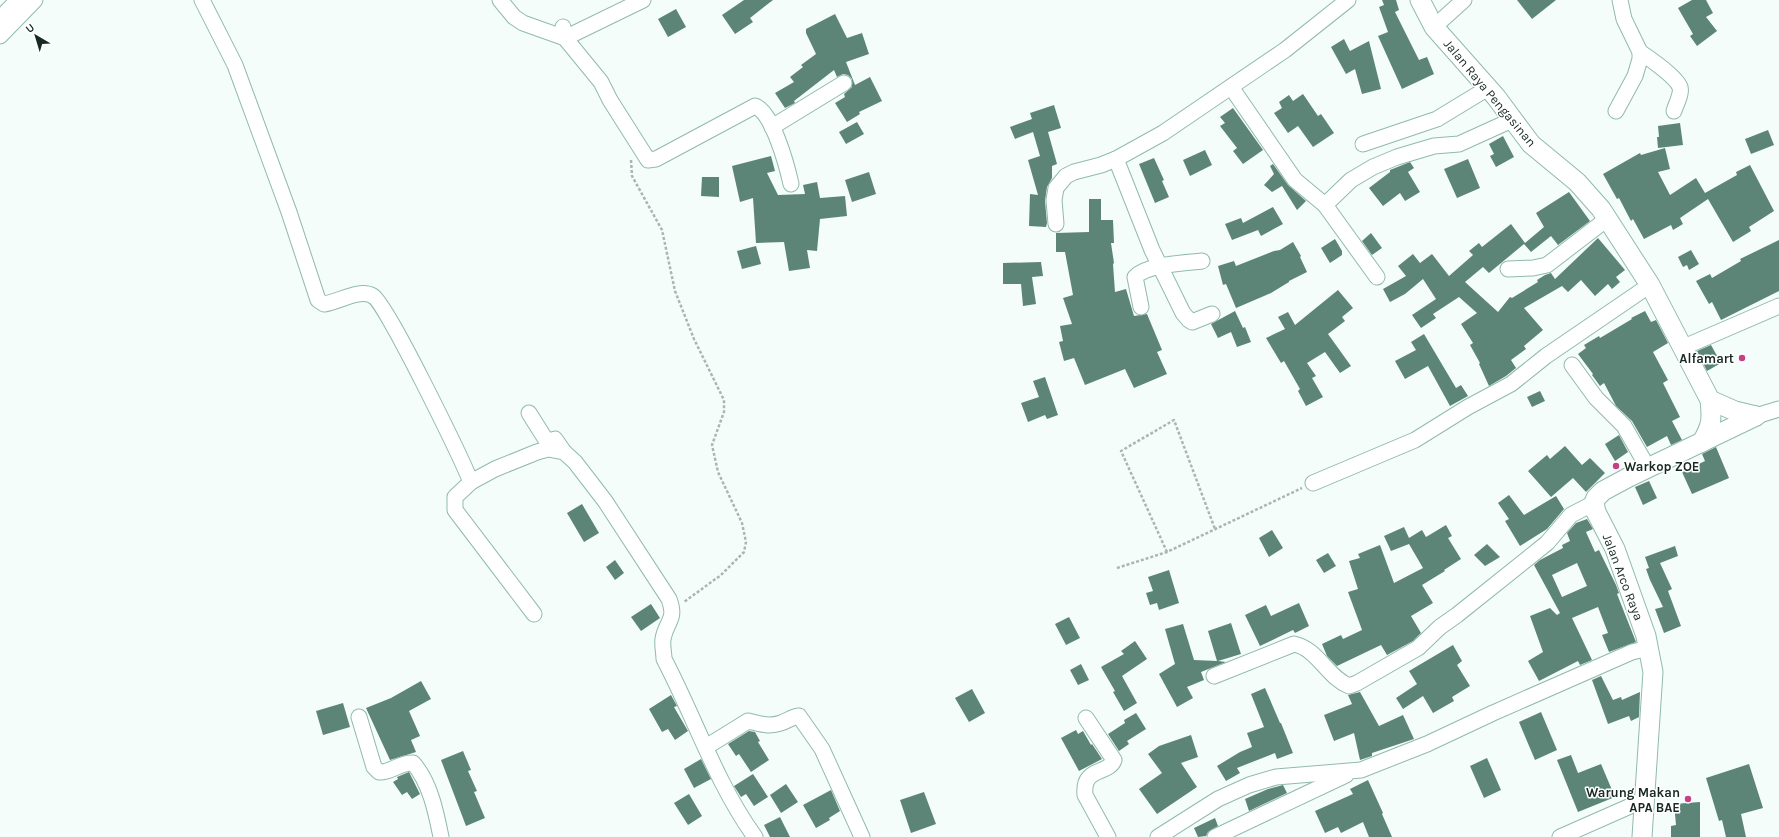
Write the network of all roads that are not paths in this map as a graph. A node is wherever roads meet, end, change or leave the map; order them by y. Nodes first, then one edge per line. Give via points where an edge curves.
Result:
1 (18, 0) edge
2 (35, 0) edge
3 (202, 0) edge
4 (500, 0) edge
5 (512, 0) edge
6 (625, 0) edge
7 (643, 0) edge
8 (1348, 0) edge
9 (1420, 0) edge
10 (1464, 0) edge
11 (1620, 0) edge
12 (0, 18) edge
13 (1434, 26) junction
14 (564, 33) junction
15 (0, 36) edge
16 (1640, 52) junction
17 (844, 83) dead end
18 (1231, 86) junction
19 (1488, 88) junction
20 (1616, 111) dead end
21 (1674, 111) dead end
22 (1512, 120) junction
23 (772, 127) junction
24 (1363, 144) dead end
25 (1116, 159) junction
26 (791, 184) dead end
27 (1325, 206) junction
28 (1607, 219) junction
29 (1056, 224) dead end
30 (1202, 261) dead end
31 (1160, 267) junction
32 (1508, 269) dead end
33 (1377, 277) dead end
34 (1650, 285) junction
35 (1779, 306) edge
36 (1141, 307) dead end
37 (1212, 314) dead end
38 (1684, 347) junction
39 (1572, 365) dead end
40 (1710, 400) junction
41 (1779, 409) edge
42 (529, 413) dead end
43 (1756, 416) junction
44 (1702, 442) junction
45 (564, 452) junction
46 (1648, 468) junction
47 (471, 482) junction
48 (1313, 483) road end
49 (1594, 503) junction
50 (534, 614) dead end
51 (1649, 648) junction
52 (1214, 676) dead end
53 (359, 717) dead end
54 (1086, 718) dead end
55 (706, 747) junction
56 (1354, 772) junction
57 (1644, 800) junction
58 (441, 837) edge
59 (756, 837) edge
60 (862, 837) edge
61 (1108, 837) edge
62 (1158, 837) edge
63 (1215, 837) edge
64 (1560, 837) edge
65 (1642, 837) edge

1 - 12 street
2 - 15 street
3 - 47 street via 235,65 318,300 324,304 366,293 375,296 396,331
4 - 14 street via 514,17 524,23
5 - 14 street via 520,9
6 - 14 street via 575,24
7 - 14 street
8 - 18 street via 1284,50
9 - 13 main road, Jalan Raya Pengasinan
10 - 13 street
11 - 16 street via 1624,19
13 - 19 main road, Jalan Raya Pengasinan
14 - 23 street via 601,82 648,160 656,159 751,107 760,109
16 - 20 street via 1635,76
16 - 21 street via 1678,84 1680,93
17 - 23 street
18 - 25 street via 1163,133
18 - 27 street via 1295,180
19 - 22 main road, Jalan Raya Pengasinan
19 - 24 street via 1437,119
22 - 27 street via 1459,144 1434,146 1373,167 1351,180
22 - 28 main road, Jalan Raya Pengasinan via 1531,144 1577,182
23 - 26 street
25 - 29 street via 1074,172 1061,181 1056,188 1054,200
25 - 31 street
27 - 33 street
28 - 32 street via 1547,265
28 - 34 main road, Jalan Raya Pengasinan
30 - 31 street
31 - 36 street via 1141,272 1135,277
31 - 37 street via 1189,320 1192,322
34 - 38 main road, Jalan Raya Pengasinan
34 - 48 street via 1546,356 1511,384 1468,406 1414,440
35 - 38 street
38 - 40 main road, Jalan Raya Pengasinan
39 - 46 street via 1596,398 1624,426
40 - 43 main road via 1735,411
40 - 44 main road, Jalan Raya Pengasinan via 1712,417
41 - 43 street
42 - 45 street via 546,440 556,439
43 - 44 main road
44 - 46 main road
45 - 47 street via 548,449 537,452
45 - 55 street via 575,462 605,501 669,599 673,609 663,639 664,659
46 - 49 main road via 1603,491
47 - 50 street via 455,497 456,510
49 - 51 main road, Jalan Arco Raya via 1615,549
49 - 52 street via 1571,515 1547,543 1440,627 1418,648 1358,683 1349,686 1341,682 1312,653 1294,644
51 - 56 street via 1632,652 1427,744
51 - 57 main road, Jalan Arco Raya via 1653,687
53 - 58 street via 374,767 379,772 406,762 413,763 418,768 430,793
54 - 61 street via 1114,760 1111,765 1091,776 1086,782 1085,789 1085,795
55 - 59 street via 747,826
55 - 60 street via 748,722 766,726 799,716 822,749
56 - 62 street via 1276,777 1249,785 1218,799
56 - 63 street
57 - 64 street
57 - 65 main road, Jalan Arco Raya

